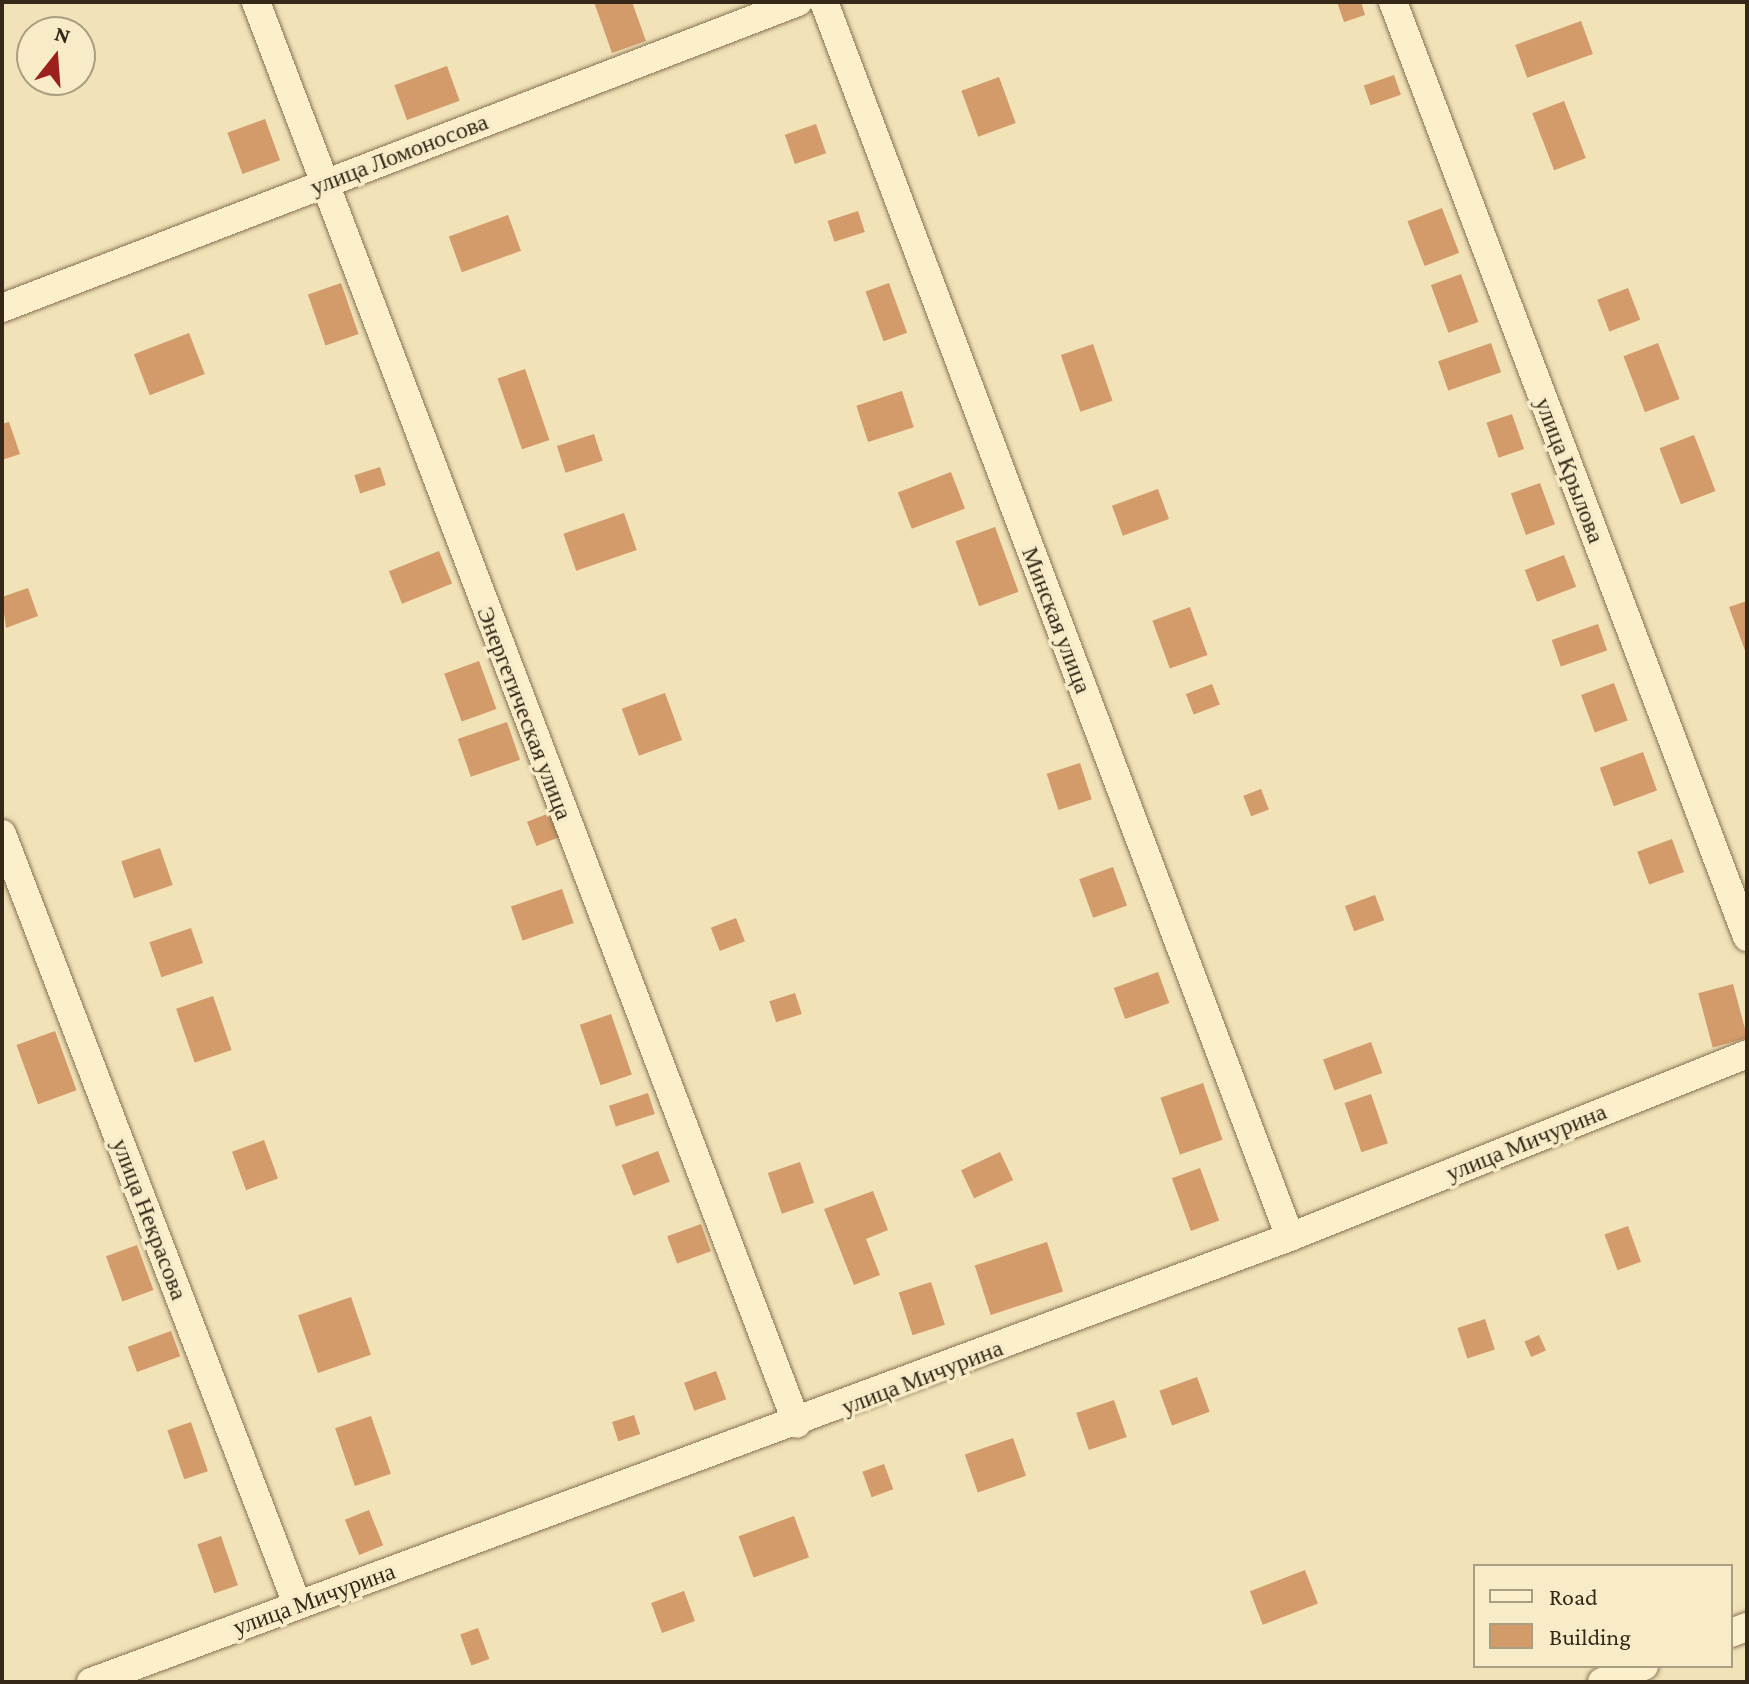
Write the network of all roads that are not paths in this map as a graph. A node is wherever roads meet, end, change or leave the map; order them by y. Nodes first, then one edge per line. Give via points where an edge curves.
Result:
1 (256, 2) edge
2 (798, 2) edge
3 (824, 2) edge
4 (1393, 2) edge
5 (323, 183) junction
6 (2, 308) edge
7 (2, 834) edge
8 (1747, 937) edge
9 (1747, 1054) edge
10 (1290, 1237) junction
11 (797, 1424) junction
12 (297, 1604) junction
13 (1639, 1668) edge
14 (91, 1682) edge
15 (1602, 1682) edge

1 - 5 street, Энергетическая улица
2 - 5 street, улица Ломоносова
3 - 10 street, Минская улица
4 - 8 street, улица Крылова
5 - 6 street, улица Ломоносова
5 - 11 street, Энергетическая улица
7 - 12 street, улица Некрасова
9 - 10 street, улица Мичурина
10 - 11 street, улица Мичурина
11 - 12 street, улица Мичурина
12 - 14 street, улица Мичурина
13 - 15 street

